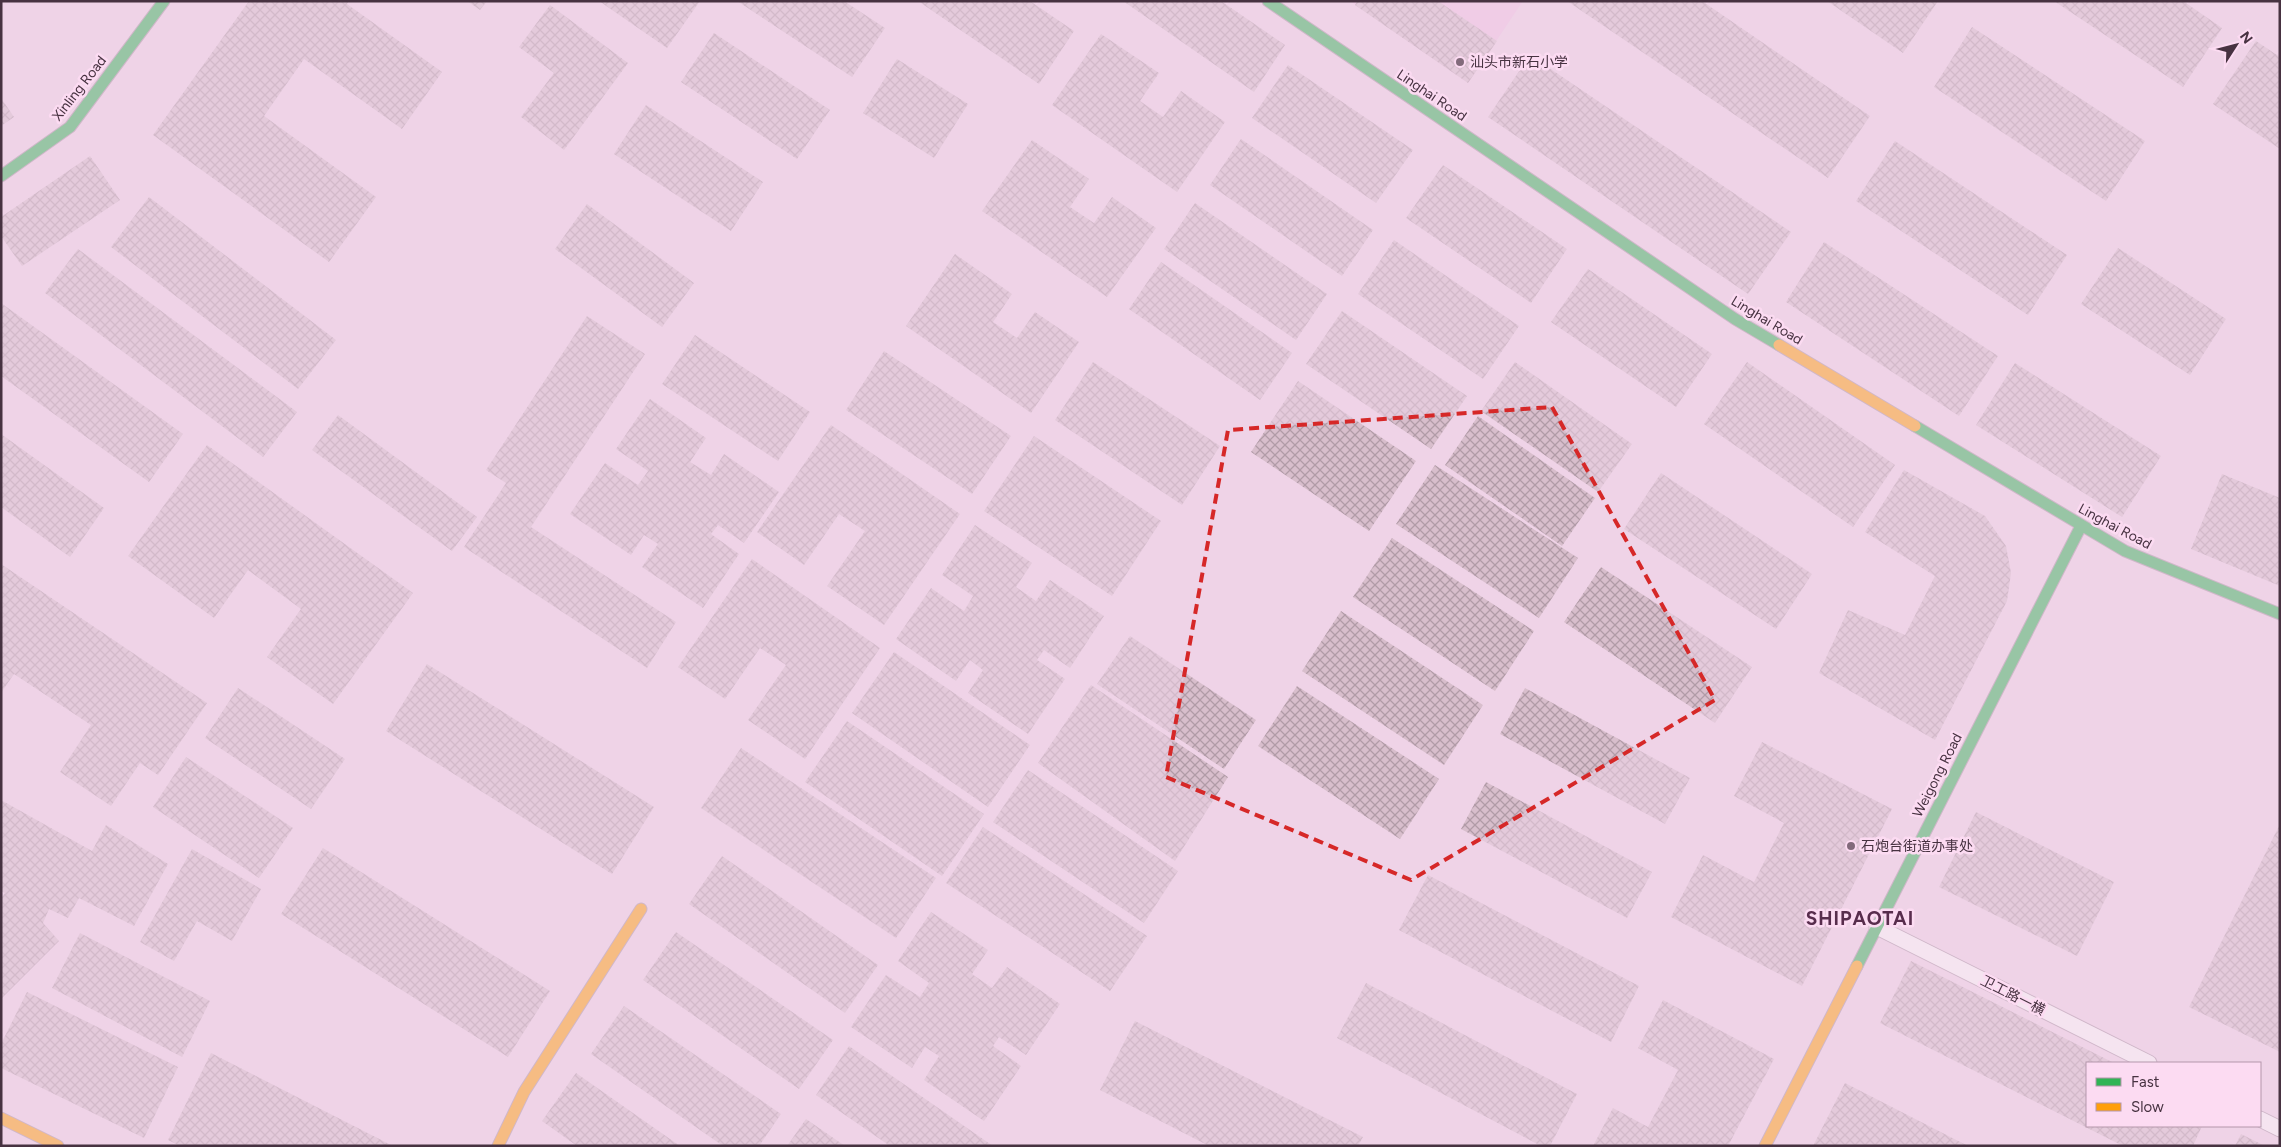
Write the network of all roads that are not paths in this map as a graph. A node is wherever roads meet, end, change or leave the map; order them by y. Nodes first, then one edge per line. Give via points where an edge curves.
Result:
1 (164, 1) edge
2 (1268, 1) edge
3 (1, 176) edge
4 (2081, 526) junction
5 (2280, 614) edge
6 (641, 909) dead end
7 (1877, 927) junction
8 (2147, 1062) edge
9 (1, 1118) edge
10 (2261, 1118) edge
11 (2280, 1128) edge
12 (58, 1146) edge
13 (498, 1146) edge
14 (1765, 1146) edge

1 - 3 street, Xinling Road via 70,128
2 - 4 street, Linghai Road via 1735,319
4 - 5 street, Linghai Road via 2125,551
4 - 7 street, Weigong Road
6 - 13 street via 524,1092
7 - 8 lane, 卫工路一横
7 - 14 street, Weigong Road
9 - 12 street
10 - 11 lane

